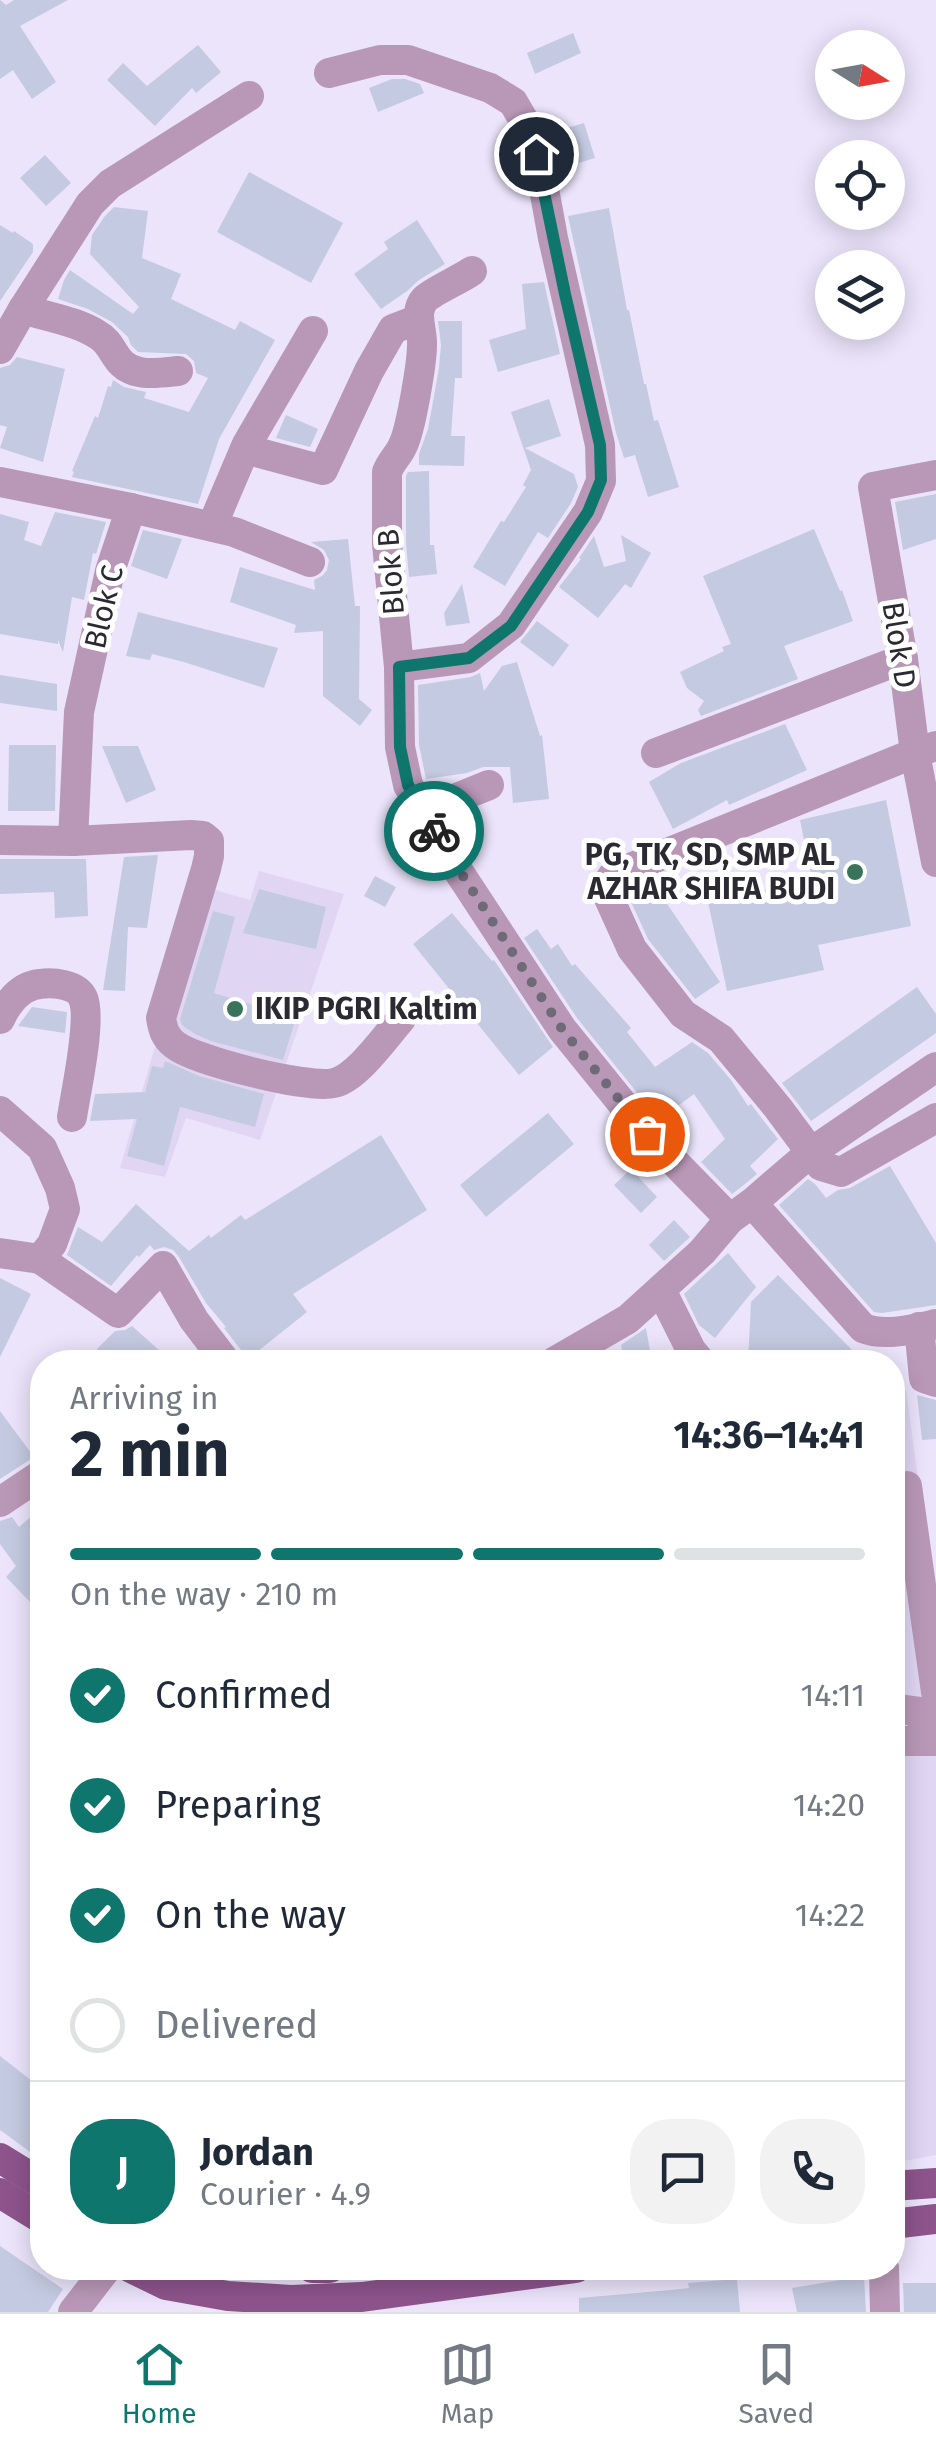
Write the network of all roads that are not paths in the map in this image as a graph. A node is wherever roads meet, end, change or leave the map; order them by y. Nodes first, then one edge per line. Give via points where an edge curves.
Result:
1 (330, 74) dead end
2 (249, 96) dead end
3 (472, 270) dead end
4 (23, 309) junction
5 (419, 320) junction
6 (313, 331) dead end
7 (0, 349) edge
8 (178, 371) dead end
9 (245, 449) junction
10 (936, 475) edge
11 (0, 482) edge
12 (131, 508) junction
13 (212, 526) junction
14 (310, 562) dead end
15 (903, 659) junction
16 (399, 667) junction
17 (925, 749) edge
18 (656, 752) dead end
19 (488, 784) dead end
20 (422, 812) junction
21 (0, 840) edge
22 (73, 841) junction
23 (936, 862) edge
24 (0, 1019) edge
25 (401, 1019) dead end
26 (936, 1067) edge
27 (0, 1111) edge
28 (72, 1117) dead end
29 (936, 1118) edge
30 (810, 1153) junction
31 (741, 1211) junction
32 (0, 1253) edge
33 (40, 1259) junction
34 (661, 1290) junction
35 (928, 1325) edge
36 (217, 1350) edge
37 (575, 1350) edge
38 (691, 1350) edge
39 (936, 1382) edge
40 (30, 1482) edge
41 (907, 1486) dead end
42 (0, 1502) edge
43 (936, 1692) edge
44 (905, 1710) edge
45 (917, 1741) edge
46 (0, 2158) edge
47 (30, 2171) edge
48 (936, 2182) edge
49 (905, 2185) edge
50 (0, 2194) edge
51 (30, 2212) edge
52 (936, 2219) edge
53 (905, 2223) edge
54 (98, 2280) edge
55 (156, 2280) edge
56 (487, 2280) edge
57 (884, 2280) edge
58 (73, 2312) edge
59 (885, 2312) edge

1 - 16 street via 408,60 513,102 530,131 542,178 600,445 601,480 588,512 511,626 469,658
2 - 4 street via 110,184
3 - 5 street via 426,298
4 - 7 street
4 - 8 street via 100,336 133,371
5 - 9 street via 393,329 323,470
5 - 16 street, Blok B via 422,345 409,424 386,483
6 - 9 street
9 - 13 street
10 - 15 street, Blok D via 873,487
11 - 12 street
12 - 13 street
12 - 22 street, Blok C via 79,712
13 - 14 street
15 - 17 street, Blok D
15 - 18 street
16 - 20 street, Blok B via 400,747
17 - 23 street, Blok D
17 - 30 street via 613,875 607,884 632,949 683,1014 721,1038
19 - 20 street
20 - 31 street, Blok B via 562,1029 647,1134
21 - 22 street
22 - 25 street via 192,834 208,841 206,869 162,1018 170,1042 190,1054 334,1084 360,1066
24 - 28 street via 16,994 33,984 52,982 84,999
26 - 30 street
27 - 33 street via 42,1148 60,1188 65,1209
29 - 30 street via 841,1172 821,1166
30 - 31 street
31 - 34 street
31 - 35 street, Blok B via 863,1328 884,1333
32 - 33 street
33 - 36 street via 118,1313 163,1266
34 - 37 street
34 - 38 street
35 - 39 street via 924,1378
40 - 42 street
41 - 43 street
44 - 45 street via 923,1714
46 - 47 main road
48 - 49 main road
50 - 51 main road
52 - 53 main road
54 - 58 street
55 - 56 main road via 228,2296 290,2300
57 - 59 street

